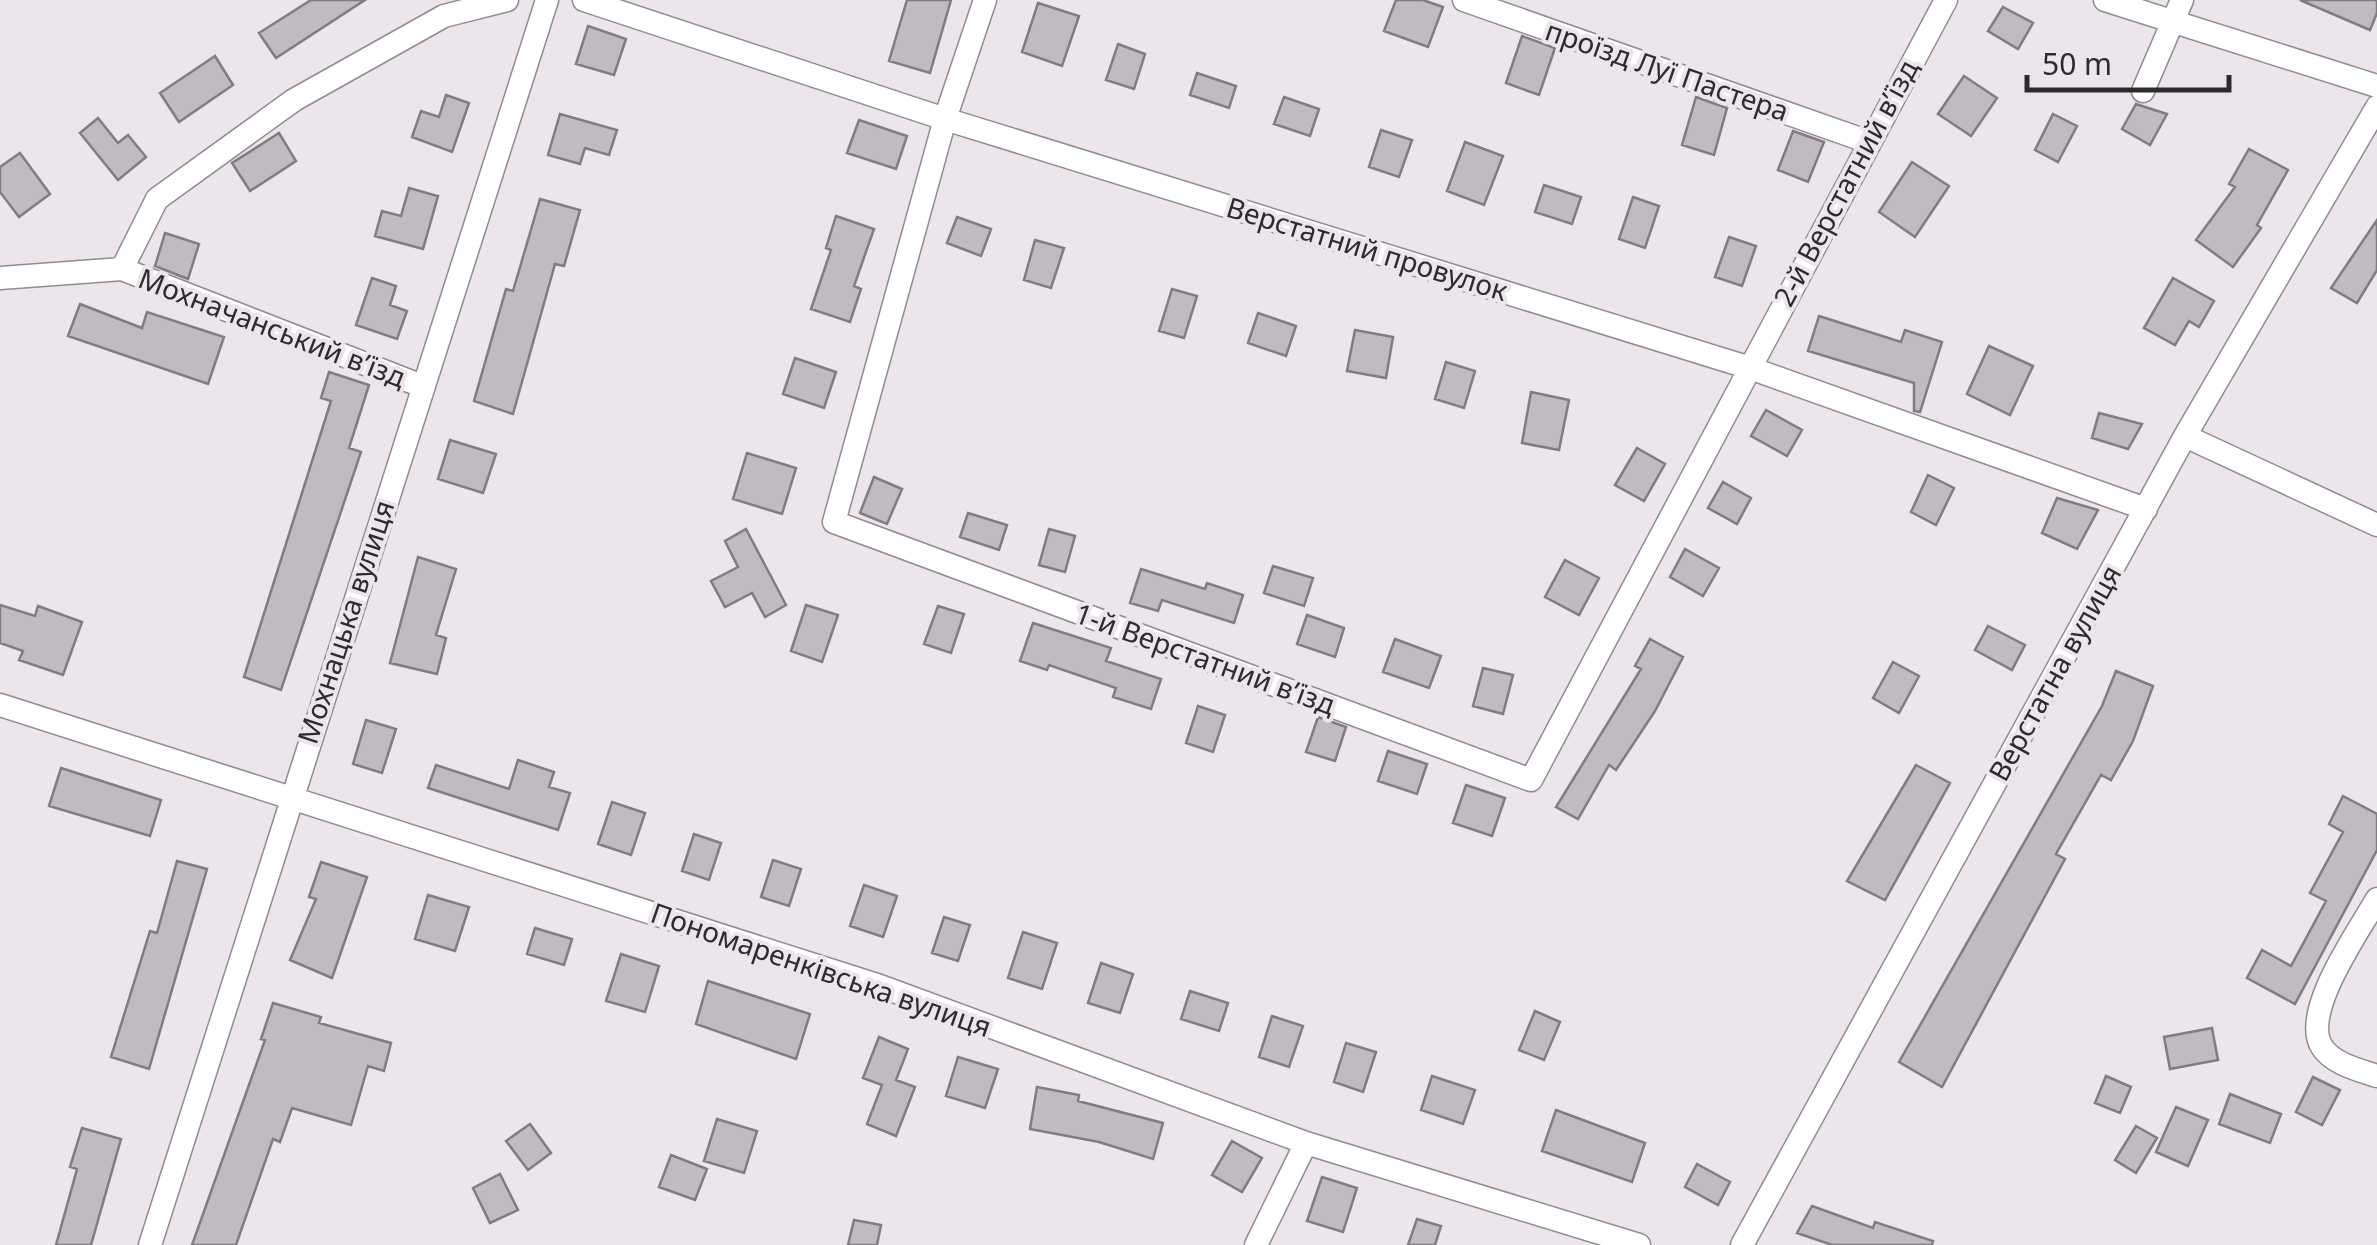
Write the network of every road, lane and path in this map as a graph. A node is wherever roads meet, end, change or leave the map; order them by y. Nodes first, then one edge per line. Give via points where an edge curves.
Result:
1 (507, 0) edge
2 (547, 0) edge
3 (584, 0) edge
4 (985, 0) edge
5 (1464, 0) edge
6 (1946, 0) edge
7 (2105, 0) edge
8 (2179, 11) edge
9 (2377, 86) edge
10 (2142, 91) dead end
11 (2377, 106) edge
12 (946, 119) junction
13 (1869, 142) junction
14 (122, 269) junction
15 (0, 278) edge
16 (1747, 367) junction
17 (422, 386) junction
18 (2185, 436) junction
19 (2146, 509) junction
20 (2377, 524) edge
21 (0, 705) edge
22 (290, 797) junction
23 (2377, 899) edge
24 (2377, 1076) edge
25 (1306, 1142) junction
26 (150, 1245) edge
27 (1256, 1245) edge
28 (1638, 1245) edge
29 (1742, 1245) edge

1 - 14 street, Мохначанський в’їзд via 444,16 294,100 157,199
2 - 17 street, Мохнацька вулиця
3 - 12 street, Верстатний провулок
4 - 12 street
5 - 13 street, проїзд Луї Пастера
6 - 13 street, 2-й Верстатний в’їзд
7 - 8 street
8 - 9 street
8 - 10 street
11 - 18 street, Верстатна вулиця
12 - 16 street, Верстатний провулок
12 - 16 street, 1-й Верстатний в’їзд via 834,522 1531,780
13 - 16 street, 2-й Верстатний в’їзд
14 - 15 street, Мохначанський в’їзд
14 - 17 street, Мохначанський в’їзд
16 - 19 street, Верстатний провулок
17 - 22 street, Мохнацька вулиця
18 - 19 street, Верстатна вулиця
18 - 20 street
19 - 29 street, Верстатна вулиця
21 - 22 street, Пономаренківська вулиця
22 - 25 street, Пономаренківська вулиця via 880,986
22 - 26 street, Мохнацька вулиця
23 - 24 street via 2314,1024 2322,1048
25 - 27 street
25 - 28 street, Пономаренківська вулиця

